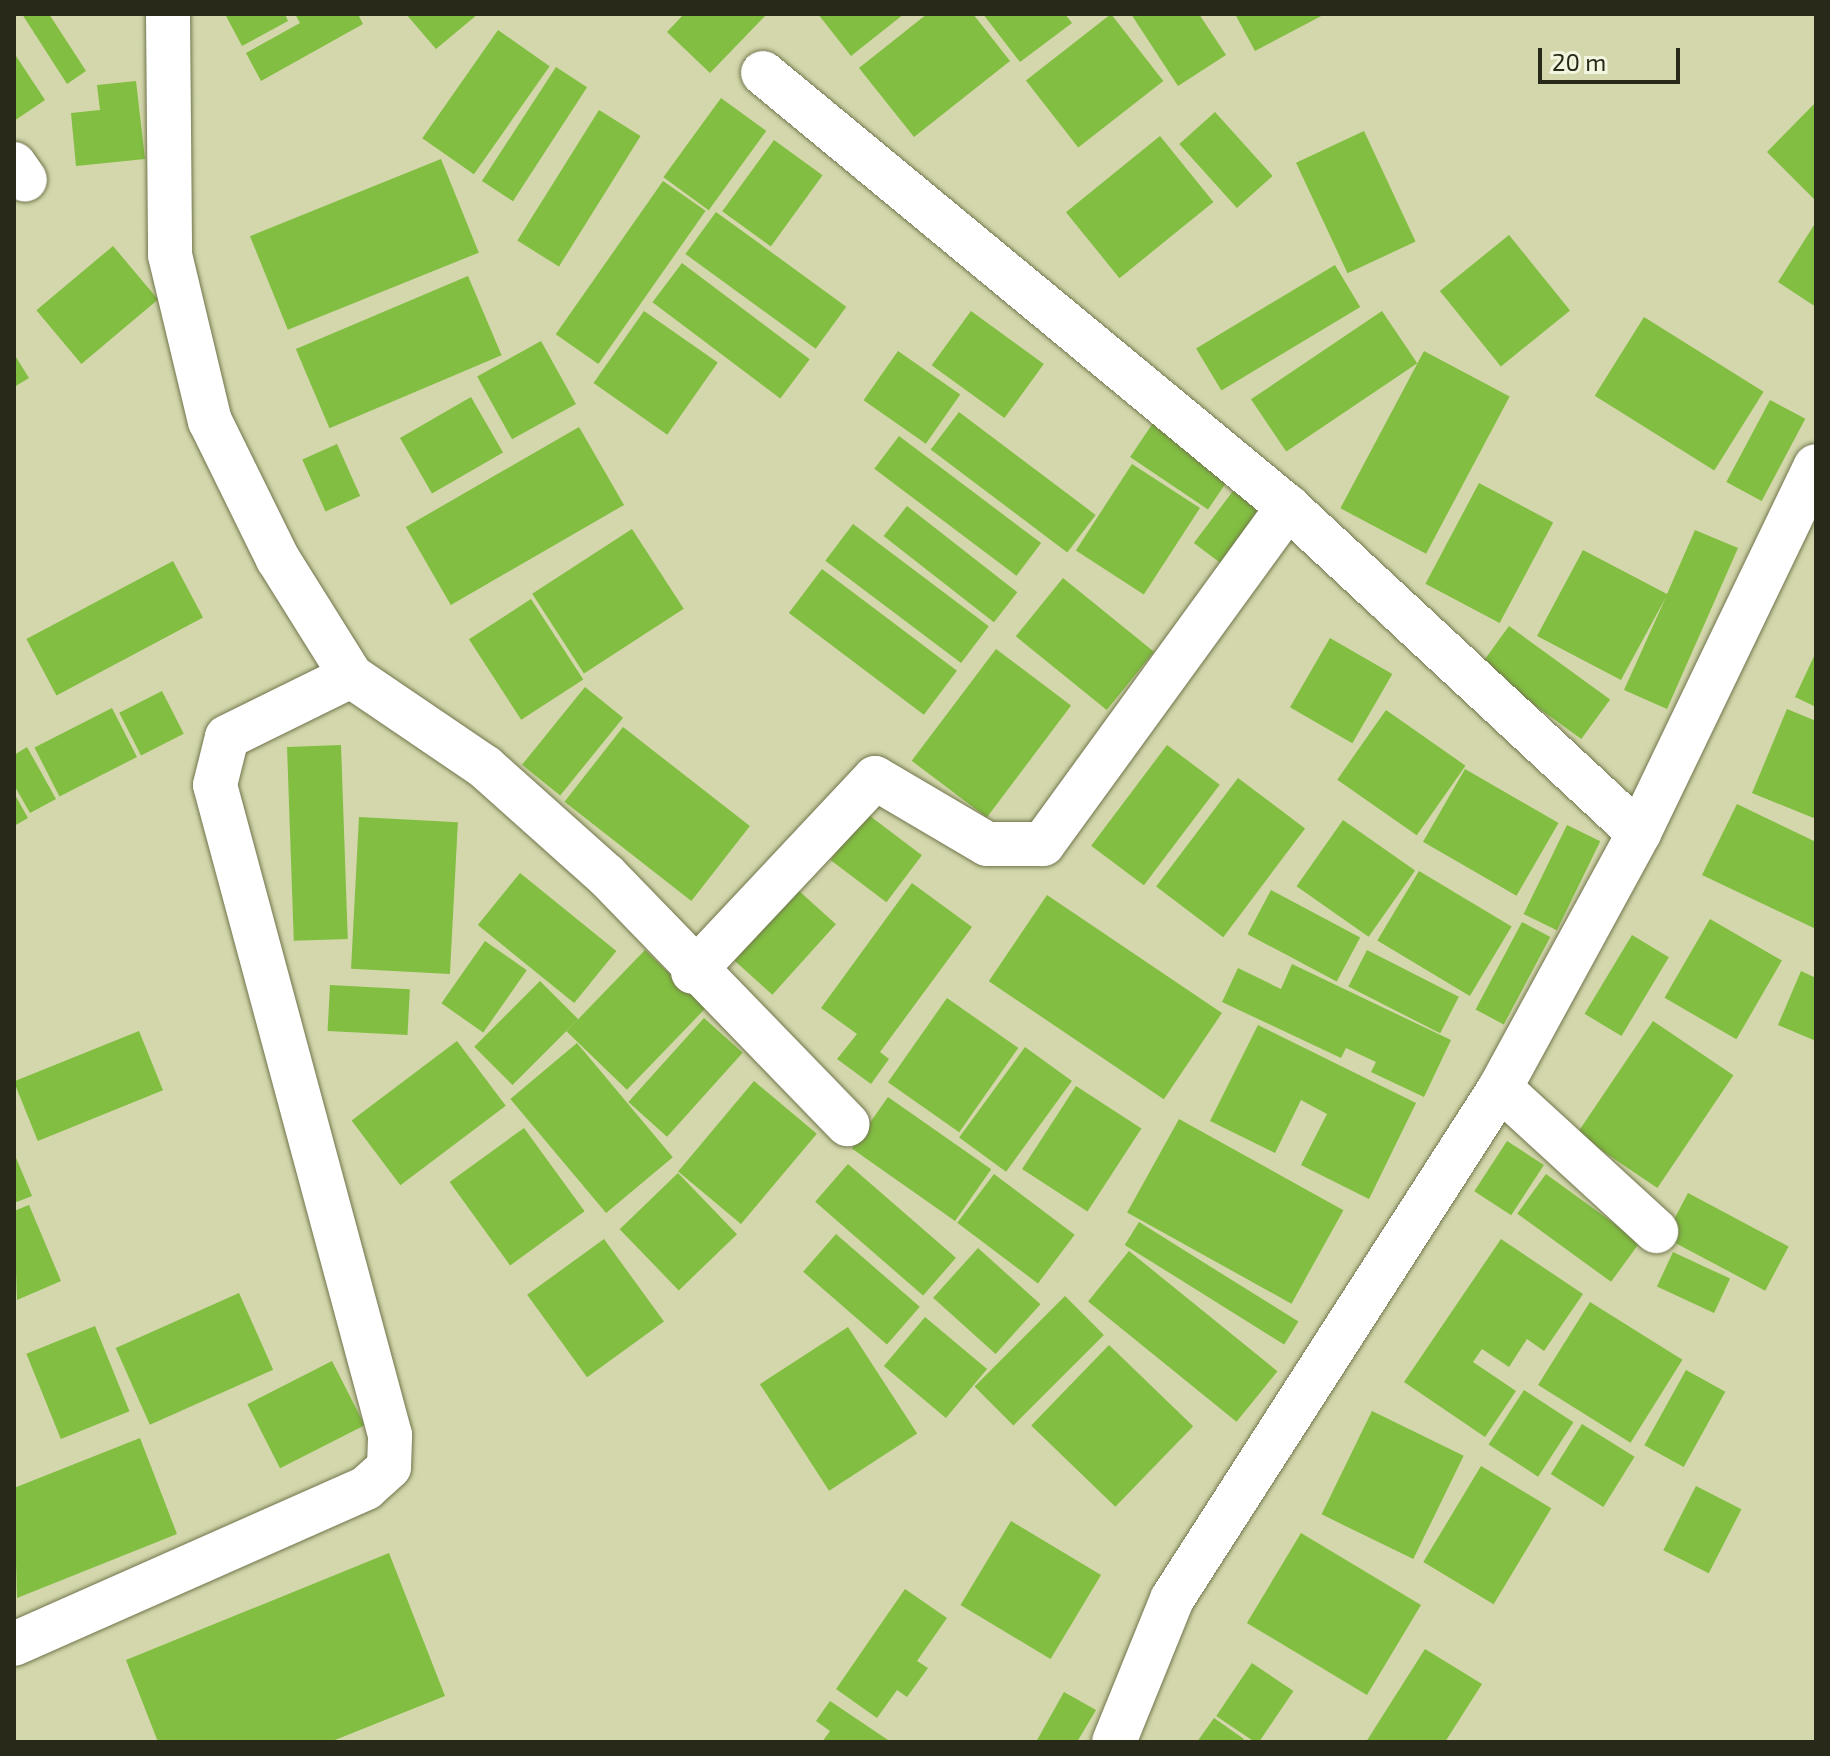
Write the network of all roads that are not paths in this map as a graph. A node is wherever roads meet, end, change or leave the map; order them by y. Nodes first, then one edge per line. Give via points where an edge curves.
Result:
1 (168, 14) edge
2 (763, 73) dead end
3 (1816, 466) edge
4 (1288, 507) junction
5 (351, 676) junction
6 (1639, 833) junction
7 (693, 972) junction
8 (1500, 1088) junction
9 (847, 1124) dead end
10 (1656, 1231) dead end
11 (14, 1644) edge
12 (1114, 1742) edge

1 - 5 street via 170,255 210,421 278,559
2 - 4 street
3 - 6 street
4 - 6 street
4 - 7 street via 1043,844 987,844 875,778
5 - 7 street via 485,767 606,875
5 - 11 street via 227,737 215,785 390,1435 389,1467 366,1488
6 - 8 street
7 - 9 street
8 - 10 street
8 - 12 street via 1172,1599

